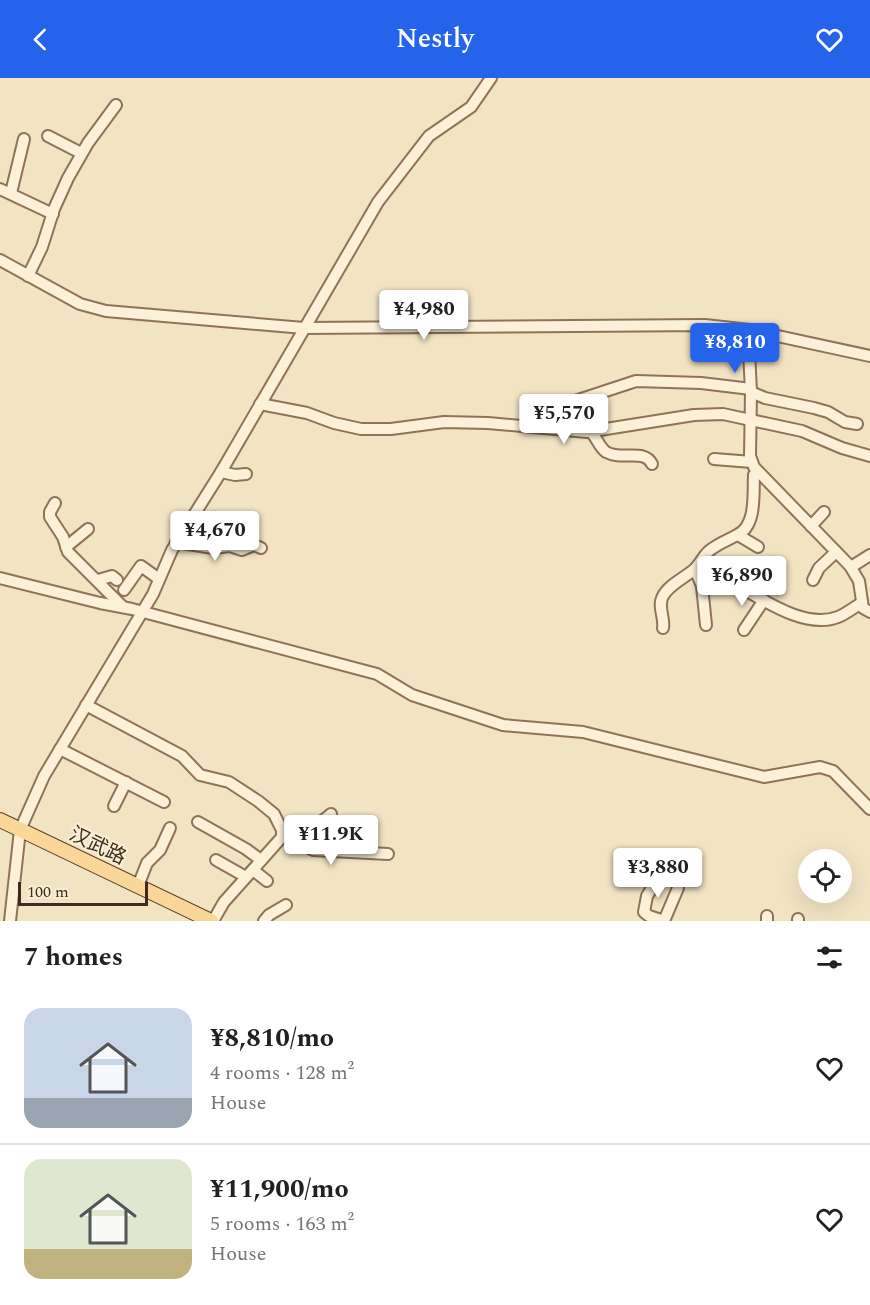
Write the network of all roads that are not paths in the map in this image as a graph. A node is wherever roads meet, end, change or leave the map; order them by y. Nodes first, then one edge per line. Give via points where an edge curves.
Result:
1 (491, 78) edge
2 (116, 105) dead end
3 (48, 136) dead end
4 (24, 139) dead end
5 (81, 153) junction
6 (0, 189) edge
7 (11, 193) junction
8 (52, 214) junction
9 (0, 260) edge
10 (28, 276) junction
11 (304, 328) junction
12 (748, 330) junction
13 (870, 356) edge
14 (751, 390) junction
15 (260, 404) junction
16 (750, 419) junction
17 (857, 424) dead end
18 (524, 426) junction
19 (591, 432) junction
20 (870, 456) edge
21 (714, 459) dead end
22 (652, 464) dead end
23 (755, 466) junction
24 (221, 472) junction
25 (246, 474) dead end
26 (55, 503) dead end
27 (824, 512) dead end
28 (750, 518) junction
29 (762, 521) dead end
30 (811, 526) junction
31 (88, 529) dead end
32 (738, 535) junction
33 (176, 542) junction
34 (66, 547) junction
35 (261, 548) dead end
36 (758, 548) dead end
37 (836, 552) junction
38 (870, 555) edge
39 (851, 567) junction
40 (695, 569) junction
41 (0, 578) edge
42 (159, 579) junction
43 (740, 579) dead end
44 (98, 580) junction
45 (117, 580) dead end
46 (813, 580) dead end
47 (124, 590) dead end
48 (764, 600) junction
49 (862, 603) junction
50 (123, 606) junction
51 (141, 612) junction
52 (870, 612) edge
53 (706, 625) dead end
54 (663, 628) dead end
55 (744, 630) dead end
56 (86, 705) junction
57 (60, 749) junction
58 (126, 782) junction
59 (164, 802) dead end
60 (114, 806) dead end
61 (870, 809) edge
62 (331, 814) dead end
63 (0, 820) edge
64 (198, 822) dead end
65 (170, 828) dead end
66 (20, 830) junction
67 (283, 835) junction
68 (388, 854) dead end
69 (216, 860) dead end
70 (261, 860) junction
71 (250, 873) junction
72 (267, 881) dead end
73 (138, 886) junction
74 (652, 888) dead end
75 (678, 888) dead end
76 (286, 904) dead end
77 (10, 921) edge
78 (212, 921) edge
79 (264, 921) edge
80 (664, 921) edge

1 - 11 street via 471,107 429,136 392,182
2 - 5 street
3 - 5 street
4 - 7 street
5 - 8 street
6 - 7 street
7 - 8 street
8 - 10 street
9 - 10 street
10 - 11 street via 80,304 106,311
11 - 12 street via 659,324
11 - 15 street
12 - 13 street
12 - 14 street
14 - 16 street
14 - 17 street via 765,398 814,408
14 - 18 street via 701,383 636,381 557,407
15 - 18 street via 361,429 444,422
15 - 24 street
16 - 19 street via 723,414 694,415
16 - 20 street via 802,431
16 - 23 street via 750,456
18 - 19 street
19 - 22 street via 607,452 626,457 642,455
21 - 23 street
23 - 28 street
23 - 30 street
24 - 25 street
24 - 33 street
26 - 34 street via 50,517
27 - 30 street
28 - 29 street
28 - 32 street
30 - 37 street
31 - 34 street
32 - 36 street
32 - 40 street via 712,549
33 - 35 street via 213,548
33 - 42 street
34 - 44 street
37 - 39 street
37 - 46 street
38 - 39 street
39 - 49 street via 859,581
40 - 53 street via 706,587
40 - 54 street via 663,596
41 - 50 street
42 - 47 street via 141,566
42 - 51 street
43 - 48 street via 740,586
44 - 45 street via 104,576
44 - 50 street
48 - 49 street via 795,616 820,620 837,618
48 - 55 street
49 - 52 street
50 - 51 street
51 - 56 street
51 - 61 street via 377,674 412,695 503,725 583,732 764,777 820,767 833,771
56 - 57 street
56 - 67 street via 182,756 200,775 229,782 258,801 274,814
57 - 58 street
57 - 66 street
58 - 59 street
58 - 60 street
62 - 67 street via 317,825
63 - 66 main road, 汉武路
64 - 70 street
65 - 73 street via 160,850 147,863
66 - 73 main road, 汉武路
66 - 77 street
67 - 68 street via 317,851
67 - 70 street
69 - 71 street
70 - 71 street
71 - 72 street
71 - 78 street
73 - 78 main road, 汉武路
74 - 80 street via 644,912
75 - 80 street
76 - 79 street

